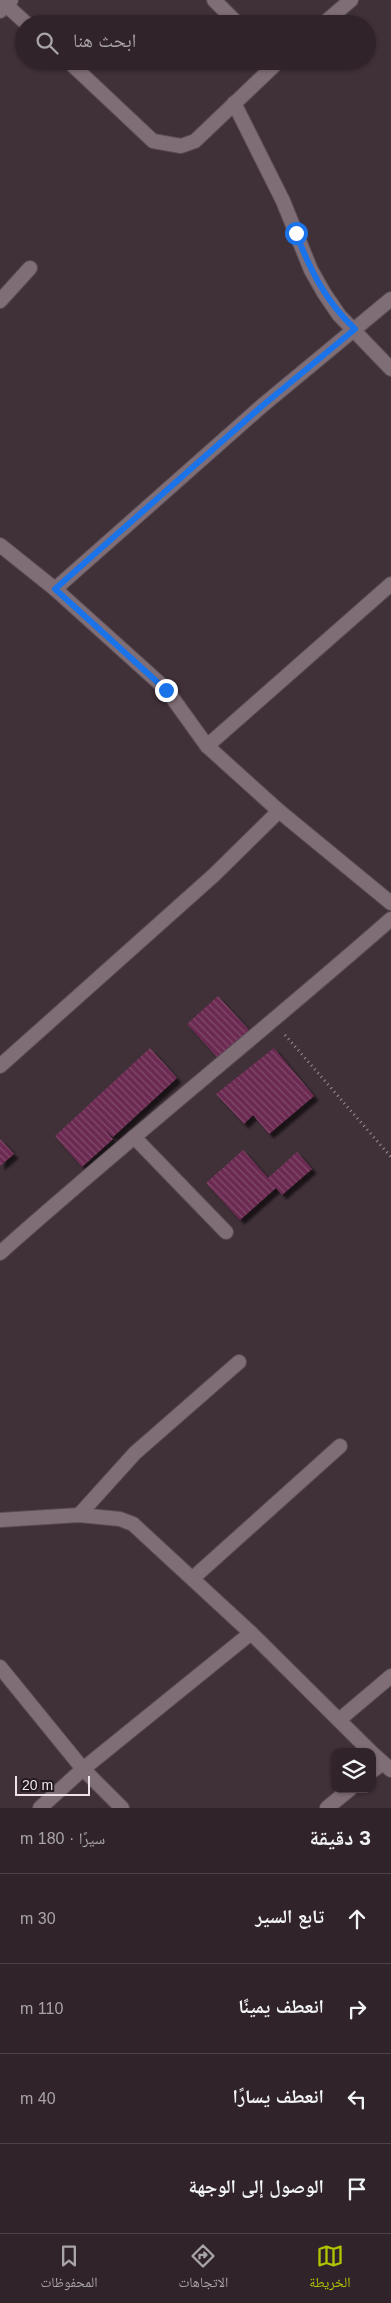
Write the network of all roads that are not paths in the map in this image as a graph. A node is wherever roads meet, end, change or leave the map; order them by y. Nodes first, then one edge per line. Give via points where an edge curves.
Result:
1 (214, 0) edge
2 (351, 0) edge
3 (6, 5) edge
4 (17, 15) edge
5 (229, 15) edge
6 (334, 15) edge
7 (78, 70) edge
8 (269, 70) edge
9 (234, 103) junction
10 (30, 268) dead end
11 (391, 300) edge
12 (0, 301) edge
13 (355, 329) junction
14 (391, 369) edge
15 (0, 545) edge
16 (391, 584) edge
17 (55, 589) junction
18 (207, 746) junction
19 (279, 811) junction
20 (391, 903) edge
21 (391, 919) edge
22 (0, 1066) edge
23 (134, 1137) junction
24 (226, 1232) dead end
25 (0, 1253) edge
26 (238, 1362) dead end
27 (340, 1446) dead end
28 (79, 1515) junction
29 (1, 1518) edge
30 (192, 1578) junction
31 (251, 1633) junction
32 (0, 1667) edge
33 (391, 1676) edge
34 (339, 1720) junction
35 (368, 1748) edge
36 (83, 1770) junction
37 (345, 1793) edge
38 (40, 1808) edge
39 (122, 1808) edge
40 (327, 1808) edge

1 - 5 street
2 - 6 street
3 - 4 street
7 - 9 street via 153,141 166,144 181,146 195,141
8 - 9 street
9 - 13 street via 283,201 310,270 339,314
10 - 12 street
11 - 13 street
13 - 14 street
13 - 17 street via 262,406
15 - 17 street
16 - 18 street
17 - 18 street via 166,690
18 - 19 street
19 - 20 street
19 - 22 street via 214,875
21 - 23 street
23 - 24 street
23 - 25 street
26 - 28 street via 135,1453
27 - 30 street
28 - 29 street
28 - 30 street via 120,1519 133,1524
30 - 31 street
31 - 34 street
31 - 36 street
32 - 36 street
33 - 34 street
34 - 35 street
36 - 38 street
36 - 39 street
37 - 40 street

